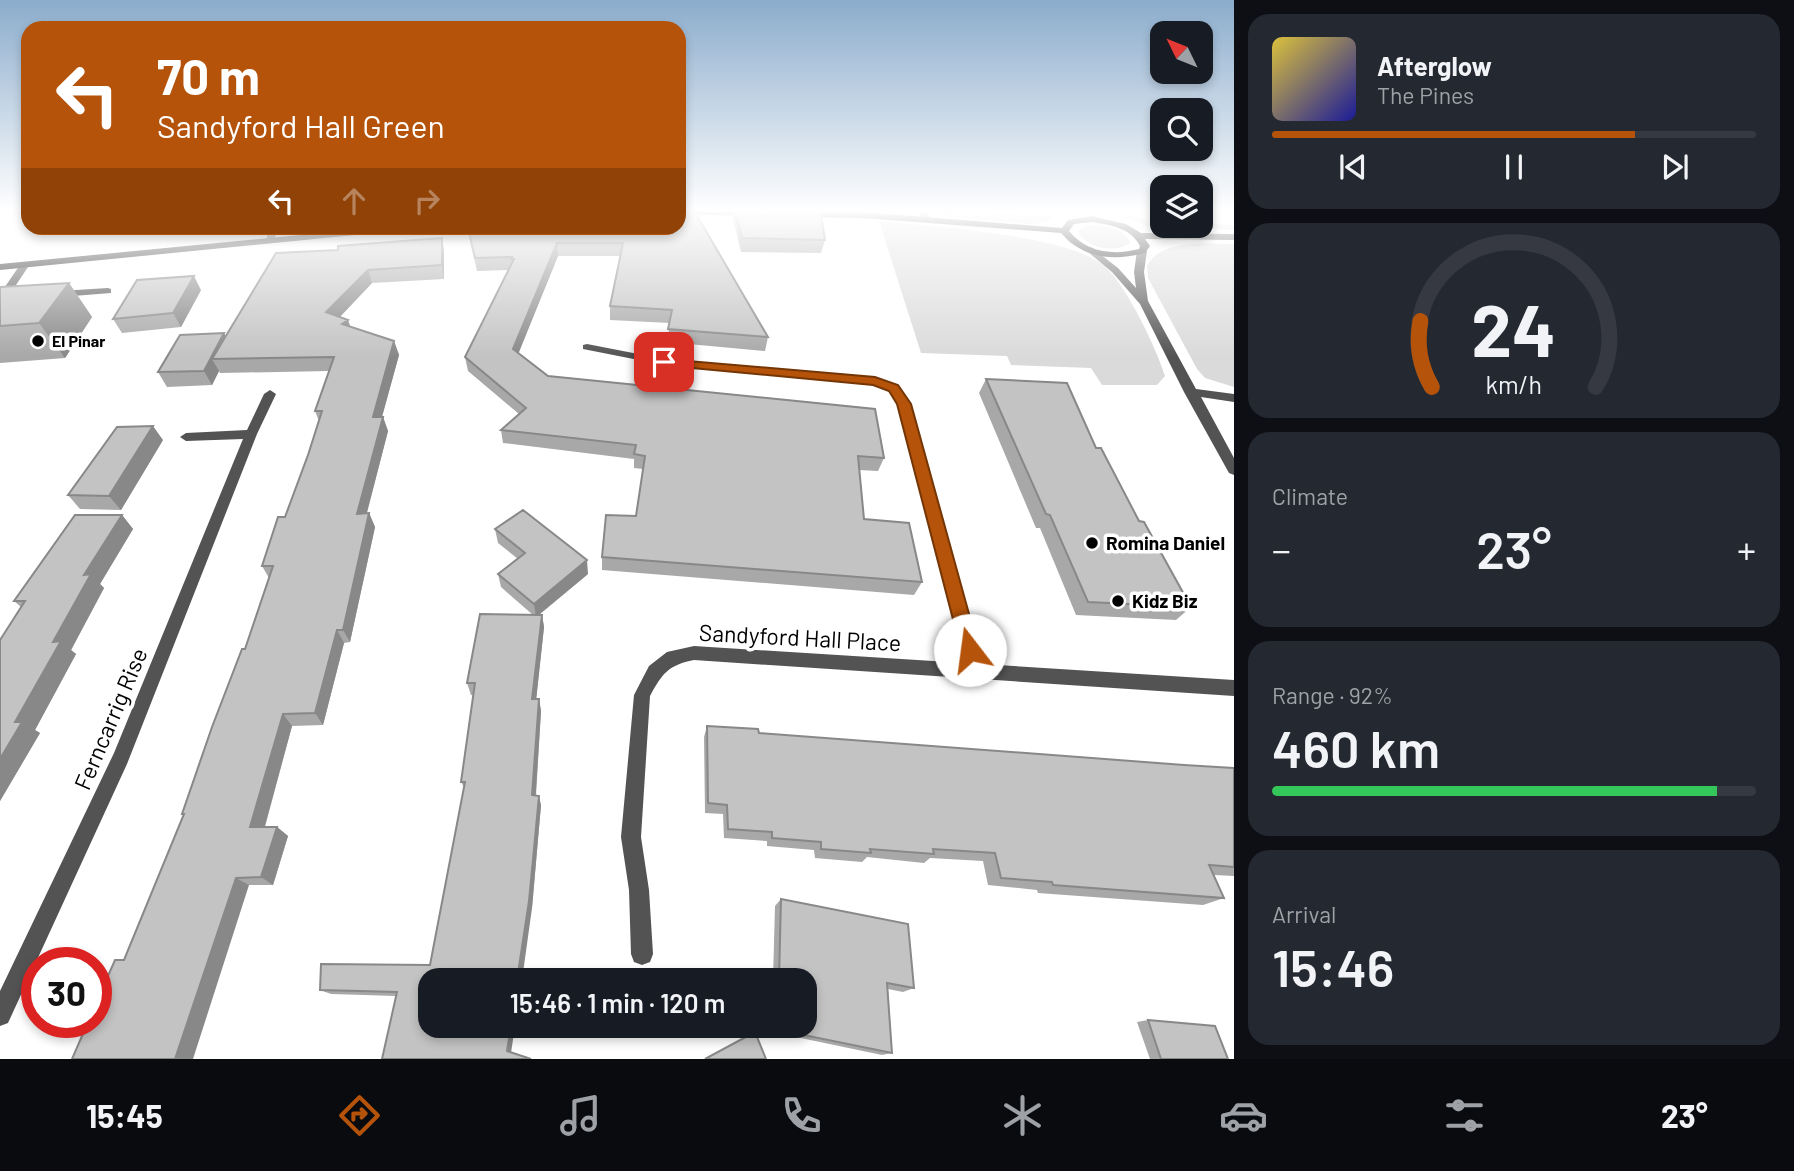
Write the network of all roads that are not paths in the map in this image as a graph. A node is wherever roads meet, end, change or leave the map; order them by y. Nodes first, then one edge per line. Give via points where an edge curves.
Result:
1 (85, 258) edge
2 (1101, 258) edge
3 (1141, 258) edge
4 (25, 264) junction
5 (0, 267) edge
6 (108, 292) dead end
7 (43, 295) edge
8 (16, 296) edge
9 (1144, 303) junction
10 (587, 347) dead end
11 (1190, 392) junction
12 (270, 394) dead end
13 (1234, 398) edge
14 (251, 434) junction
15 (186, 437) dead end
16 (1234, 470) edge
17 (976, 672) junction
18 (1234, 688) edge
19 (642, 954) dead end
20 (0, 1016) edge

1 - 4 street
2 - 9 street
3 - 9 street
4 - 5 street
4 - 8 street via 4,297
6 - 7 street
9 - 11 street
10 - 17 street via 664,362 875,381 894,388 904,404
11 - 13 street
11 - 16 street
12 - 14 street, Ferncarrig Rise
14 - 15 street
14 - 20 street, Ferncarrig Rise via 121,758
17 - 18 street, Sandyford Hall Place
17 - 19 street, Sandyford Hall Place via 694,653 673,657 655,671 642,695 631,837

